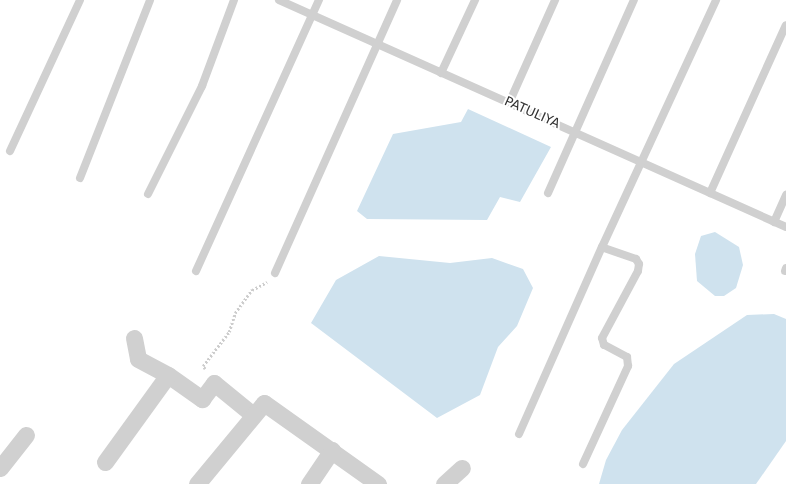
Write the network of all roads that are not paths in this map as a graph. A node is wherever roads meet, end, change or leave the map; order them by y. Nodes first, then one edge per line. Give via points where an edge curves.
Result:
1 (80, 0) edge
2 (150, 0) edge
3 (234, 0) edge
4 (279, 0) edge
5 (319, 0) edge
6 (397, 0) edge
7 (475, 0) edge
8 (555, 0) edge
9 (634, 0) edge
10 (716, 0) edge
11 (312, 15) junction
12 (786, 25) edge
13 (377, 44) junction
14 (441, 73) junction
15 (508, 103) junction
16 (574, 132) junction
17 (10, 151) dead end
18 (641, 162) junction
19 (80, 178) dead end
20 (548, 193) dead end
21 (710, 193) junction
22 (148, 194) dead end
23 (786, 195) edge
24 (774, 222) junction
25 (786, 227) edge
26 (602, 247) junction
27 (196, 271) dead end
28 (275, 273) road end
29 (134, 338) dead end
30 (168, 375) junction
31 (252, 414) junction
32 (519, 434) dead end
33 (26, 435) dead end
34 (332, 450) junction
35 (105, 462) dead end
36 (583, 464) dead end
37 (0, 468) edge
38 (462, 468) dead end
39 (197, 484) edge
40 (309, 484) edge
41 (378, 484) edge
42 (444, 484) edge

1 - 17 lane
2 - 19 lane
3 - 22 lane via 202,86
4 - 11 lane, PATULIYA
5 - 11 lane
6 - 13 lane
7 - 14 lane
8 - 15 lane
9 - 16 lane
10 - 18 lane
11 - 13 lane, PATULIYA
11 - 27 lane
12 - 21 lane
13 - 14 lane, PATULIYA
13 - 28 lane
14 - 15 lane, PATULIYA
15 - 16 lane, PATULIYA
16 - 18 lane, PATULIYA
16 - 20 lane
18 - 21 lane, PATULIYA
18 - 26 lane
21 - 24 lane, PATULIYA
23 - 24 lane
24 - 25 lane, PATULIYA
26 - 32 lane
26 - 36 lane via 636,259 639,264 602,338 604,345 627,356 628,366
29 - 30 street via 138,359
30 - 31 street via 202,399 214,383
30 - 35 street
31 - 34 street via 264,403
31 - 39 street
33 - 37 street
34 - 40 street
34 - 41 street
38 - 42 street

